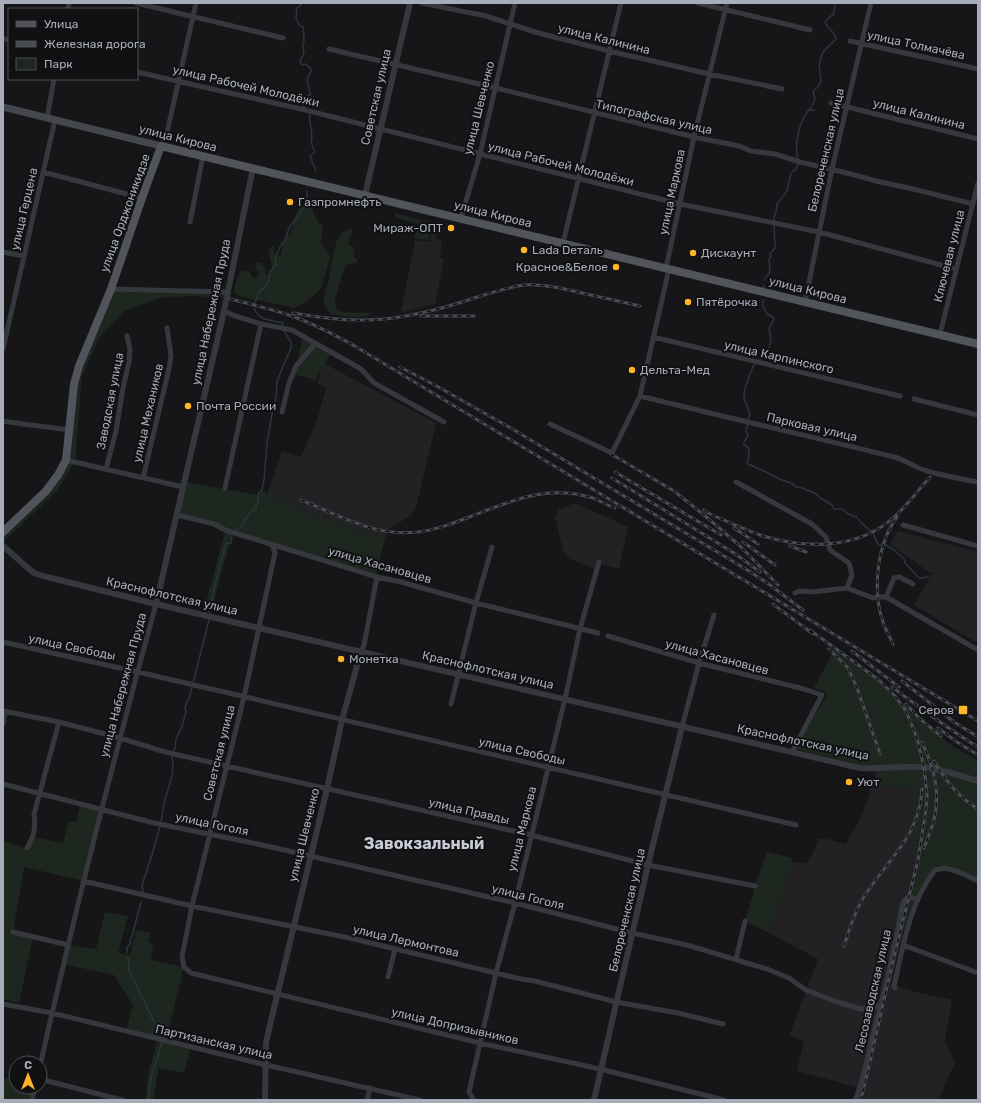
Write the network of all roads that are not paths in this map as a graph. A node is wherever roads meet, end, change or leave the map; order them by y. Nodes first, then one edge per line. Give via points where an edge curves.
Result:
1 (136, 3) edge
2 (196, 3) edge
3 (410, 3) edge
4 (422, 3) edge
5 (515, 3) edge
6 (621, 3) edge
7 (698, 3) edge
8 (871, 3) edge
9 (726, 6) edge
10 (193, 17) junction
11 (511, 23) junction
12 (810, 30) dead end
13 (283, 38) dead end
14 (850, 41) dead end
15 (861, 44) junction
16 (329, 49) dead end
17 (609, 51) junction
18 (395, 64) junction
19 (978, 69) edge
20 (138, 72) edge
21 (709, 74) junction
22 (54, 80) edge
23 (178, 82) junction
24 (496, 88) junction
25 (782, 89) dead end
26 (831, 102) dead end
27 (847, 106) junction
28 (3, 108) edge
29 (594, 113) junction
30 (47, 118) junction
31 (55, 120) junction
32 (381, 129) junction
33 (694, 137) junction
34 (978, 139) edge
35 (161, 146) junction
36 (480, 154) junction
37 (203, 156) junction
38 (253, 168) junction
39 (832, 170) junction
40 (43, 172) junction
41 (579, 178) junction
42 (978, 183) edge
43 (365, 195) junction
44 (976, 197) edge
45 (142, 198) junction
46 (680, 204) junction
47 (973, 204) junction
48 (461, 218) junction
49 (190, 222) dead end
50 (819, 232) junction
51 (564, 243) junction
52 (3, 252) edge
53 (24, 256) junction
54 (667, 268) junction
55 (956, 269) junction
56 (111, 289) junction
57 (227, 292) junction
58 (805, 302) junction
59 (224, 311) junction
60 (261, 324) junction
61 (167, 328) dead end
62 (940, 334) junction
63 (127, 336) dead end
64 (4, 337) edge
65 (653, 337) junction
66 (316, 344) junction
67 (978, 344) edge
68 (3, 349) edge
69 (640, 396) junction
70 (900, 396) dead end
71 (914, 399) dead end
72 (282, 412) dead end
73 (978, 415) edge
74 (3, 421) edge
75 (444, 422) dead end
76 (550, 424) dead end
77 (70, 430) junction
78 (66, 460) junction
79 (106, 469) junction
80 (143, 478) junction
81 (736, 482) dead end
82 (978, 482) edge
83 (183, 487) junction
84 (225, 488) dead end
85 (176, 515) junction
86 (903, 525) dead end
87 (3, 532) edge
88 (272, 545) junction
89 (3, 546) edge
90 (978, 546) edge
91 (492, 547) dead end
92 (599, 562) dead end
93 (377, 577) junction
94 (913, 584) dead end
95 (847, 588) junction
96 (795, 593) dead end
97 (886, 597) junction
98 (476, 603) junction
99 (156, 604) junction
100 (714, 615) dead end
101 (258, 627) junction
102 (580, 629) junction
103 (598, 633) dead end
104 (608, 636) dead end
105 (3, 642) edge
106 (978, 650) edge
107 (361, 651) junction
108 (698, 664) junction
109 (138, 672) junction
110 (459, 674) junction
111 (244, 697) junction
112 (565, 699) junction
113 (451, 704) dead end
114 (4, 711) edge
115 (342, 720) junction
116 (59, 722) junction
117 (3, 724) edge
118 (682, 726) junction
119 (120, 738) junction
120 (792, 752) junction
121 (227, 766) junction
122 (548, 767) junction
123 (978, 781) edge
124 (3, 784) edge
125 (327, 789) junction
126 (40, 793) junction
127 (666, 794) junction
128 (101, 809) junction
129 (796, 825) dead end
130 (210, 834) junction
131 (531, 836) junction
132 (27, 848) dead end
133 (310, 856) junction
134 (648, 865) junction
135 (978, 880) edge
136 (84, 881) junction
137 (755, 886) dead end
138 (918, 899) junction
139 (515, 903) junction
140 (192, 906) junction
141 (745, 921) dead end
142 (293, 926) junction
143 (13, 932) dead end
144 (632, 933) junction
145 (68, 945) junction
146 (903, 945) junction
147 (395, 949) junction
148 (736, 959) junction
149 (184, 967) joint
150 (978, 972) edge
151 (496, 973) junction
152 (388, 977) dead end
153 (895, 988) dead end
154 (277, 994) junction
155 (616, 1002) junction
156 (3, 1004) edge
157 (881, 1005) junction
158 (52, 1013) junction
159 (723, 1024) dead end
160 (480, 1043) junction
161 (42, 1055) edge
162 (266, 1064) junction
163 (600, 1069) junction
164 (48, 1081) edge
165 (370, 1088) junction
166 (122, 1100) edge
167 (265, 1100) edge
168 (367, 1100) edge
169 (420, 1100) edge
170 (474, 1100) edge
171 (594, 1100) edge
172 (724, 1100) edge
173 (855, 1100) edge

1 - 10 street
2 - 10 street
3 - 18 street, Советская улица
4 - 11 street, улица Калинина
5 - 11 street, улица Шевченко
6 - 17 street
7 - 9 street
8 - 15 street, Белореченская улица
9 - 12 street
9 - 21 street, улица Маркова
10 - 13 street
10 - 23 street
11 - 17 street, улица Калинина via 535,32
11 - 24 street, улица Шевченко
14 - 15 street, улица Толмачёва
15 - 19 street, улица Толмачёва
15 - 27 street, Белореченская улица
16 - 18 street, Типографская улица
17 - 21 street, улица Калинина
17 - 29 street
18 - 24 street, Типографская улица
18 - 32 street, Советская улица
20 - 23 street, улица Рабочей Молодёжи
21 - 25 street, улица Калинина
21 - 33 street, улица Маркова
22 - 30 street
23 - 32 street, улица Рабочей Молодёжи
23 - 35 street via 166,136
24 - 29 street, Типографская улица
24 - 36 street, улица Шевченко
26 - 27 street, улица Калинина
27 - 34 street, улица Калинина
27 - 39 street, Белореченская улица
28 - 30 main road, улица Кирова
29 - 33 street, Типографская улица
29 - 41 street
30 - 31 main road, улица Кирова
31 - 35 main road, улица Кирова
31 - 40 street, улица Герцена
32 - 36 street, улица Рабочей Молодёжи
32 - 43 street, Советская улица
33 - 39 street, Типографская улица via 775,154
33 - 46 street, улица Маркова
35 - 37 main road, улица Кирова
35 - 45 main road, улица Орджоникидзе
36 - 41 street, улица Рабочей Молодёжи
36 - 48 street, улица Шевченко
37 - 38 main road, улица Кирова
37 - 49 street
38 - 43 main road, улица Кирова
38 - 57 street, улица Набережная Пруда
39 - 47 street, Типографская улица
39 - 50 street, Белореченская улица
40 - 45 street
40 - 53 street, улица Герцена
41 - 46 street, улица Рабочей Молодёжи
41 - 51 street
42 - 44 street, Ключевая улица
43 - 48 main road, улица Кирова
44 - 47 street, Ключевая улица
45 - 56 main road, улица Орджоникидзе
46 - 50 street, улица Рабочей Молодёжи
46 - 54 street, улица Маркова
47 - 55 street, Ключевая улица
48 - 51 main road, улица Кирова
50 - 55 street, улица Рабочей Молодёжи
50 - 58 street, Белореченская улица
51 - 54 main road, улица Кирова
52 - 53 street
53 - 64 street, улица Герцена
54 - 58 main road, улица Кирова
54 - 65 street, улица Маркова
55 - 62 street, Ключевая улица
56 - 57 street, улица Орджоникидзе
56 - 77 main road, улица Орджоникидзе via 79,366 74,384
57 - 59 street, улица Набережная Пруда
58 - 62 main road, улица Кирова
59 - 60 street
59 - 83 street, улица Набережная Пруда
60 - 66 street via 292,330
60 - 84 street
61 - 80 street, улица Механиков via 171,355 169,369
62 - 67 main road, улица Кирова
63 - 79 street, Заводская улица via 130,362
64 - 68 street, улица Герцена
65 - 69 street, улица Маркова
65 - 70 street, улица Карпинского
66 - 72 street via 296,366
66 - 75 street via 361,369 374,383
69 - 76 street, улица Маркова via 612,453
69 - 82 street, Парковая улица via 818,438 900,459 928,471
71 - 73 street
74 - 77 street
77 - 78 main road, улица Орджоникидзе
78 - 79 street
78 - 87 main road, улица Орджоникидзе via 46,492
79 - 80 street
80 - 83 street
81 - 95 street via 812,524 826,537 830,550 849,563 852,575
83 - 85 street, улица Набережная Пруда
85 - 88 street, улица Хасановцев via 214,524
85 - 99 street, улица Набережная Пруда
86 - 90 street
88 - 93 street, улица Хасановцев
88 - 101 street, Советская улица via 275,553
89 - 99 street, Краснофлотская улица via 34,573
91 - 98 street
92 - 102 street, улица Маркова
93 - 98 street, улица Хасановцев
93 - 107 street, улица Шевченко
94 - 97 street via 899,576 894,578
95 - 96 street
95 - 97 street via 873,598
97 - 106 street
98 - 102 street, улица Хасановцев
98 - 110 street
99 - 101 street, Краснофлотская улица
99 - 109 street, улица Набережная Пруда
100 - 108 street
101 - 107 street, Краснофлотская улица
101 - 111 street, Советская улица
102 - 103 street, улица Хасановцев
102 - 112 street, улица Маркова
104 - 108 street, улица Хасановцев
105 - 109 street, улица Свободы
107 - 110 street, Краснофлотская улица
107 - 115 street, улица Шевченко
108 - 118 street
108 - 120 street, улица Хасановцев via 822,695
109 - 111 street, улица Свободы
109 - 119 street, улица Набережная Пруда
110 - 112 street, Краснофлотская улица
110 - 113 street
111 - 115 street, улица Свободы
111 - 121 street, Советская улица
112 - 118 street, Краснофлотская улица
112 - 122 street, улица Маркова
114 - 116 street
114 - 117 street
115 - 122 street, улица Свободы
115 - 125 street, улица Шевченко
116 - 119 street
116 - 126 street
118 - 120 street, Краснофлотская улица
118 - 127 street, Белореченская улица
119 - 121 street, улица Правды via 169,753
119 - 128 street, улица Набережная Пруда
120 - 123 street, Краснофлотская улица via 860,768 923,767
121 - 125 street, улица Правды
121 - 130 street, Советская улица
122 - 127 street, улица Свободы
122 - 131 street, улица Маркова
124 - 126 street, улица Гоголя
125 - 131 street, улица Правды
125 - 133 street, улица Шевченко
126 - 128 street, улица Гоголя
126 - 132 street via 34,814 33,837
127 - 129 street, улица Свободы
127 - 134 street, Белореченская улица
128 - 130 street, улица Гоголя
128 - 136 street, улица Набережная Пруда
130 - 133 street, улица Гоголя
130 - 140 street, Советская улица
131 - 134 street, улица Правды
131 - 139 street, улица Маркова
133 - 139 street, улица Гоголя
133 - 142 street, улица Шевченко
134 - 137 street, улица Правды
134 - 144 street, Белореченская улица
135 - 138 street via 945,868 936,870
136 - 140 street, улица Лермонтова
136 - 145 street, улица Набережная Пруда
138 - 146 street
138 - 157 street, Лесозаводская улица via 908,897 904,901
139 - 144 street, улица Гоголя
139 - 151 street, улица Маркова
140 - 142 street, улица Лермонтова
140 - 149 street, Советская улица via 182,957
141 - 148 street
142 - 147 street, улица Лермонтова
142 - 154 street, улица Шевченко
143 - 145 street
144 - 148 street, улица Гоголя
144 - 155 street, Белореченская улица
145 - 158 street, улица Набережная Пруда
146 - 150 street
146 - 153 street
147 - 151 street, улица Лермонтова
147 - 152 street
148 - 157 street, улица Гоголя via 789,978 806,990 834,1001 860,1009
149 - 154 street, улица Допризывников via 191,973
151 - 155 street, улица Лермонтова via 535,980
151 - 160 street, улица Маркова
154 - 160 street, улица Допризывников
154 - 162 street, улица Шевченко via 266,1043
155 - 159 street, улица Лермонтова
155 - 163 street, Белореченская улица
156 - 158 street, Партизанская улица
157 - 173 street, Лесозаводская улица via 866,1069
158 - 161 street, улица Набережная Пруда
158 - 162 street, Партизанская улица
160 - 163 street, улица Допризывников
160 - 170 street, улица Маркова via 469,1092
162 - 165 street, Партизанская улица
162 - 167 street, улица Шевченко
163 - 171 street, Белореченская улица
163 - 172 street, улица Допризывников
164 - 166 street
165 - 168 street
165 - 169 street, Партизанская улица

